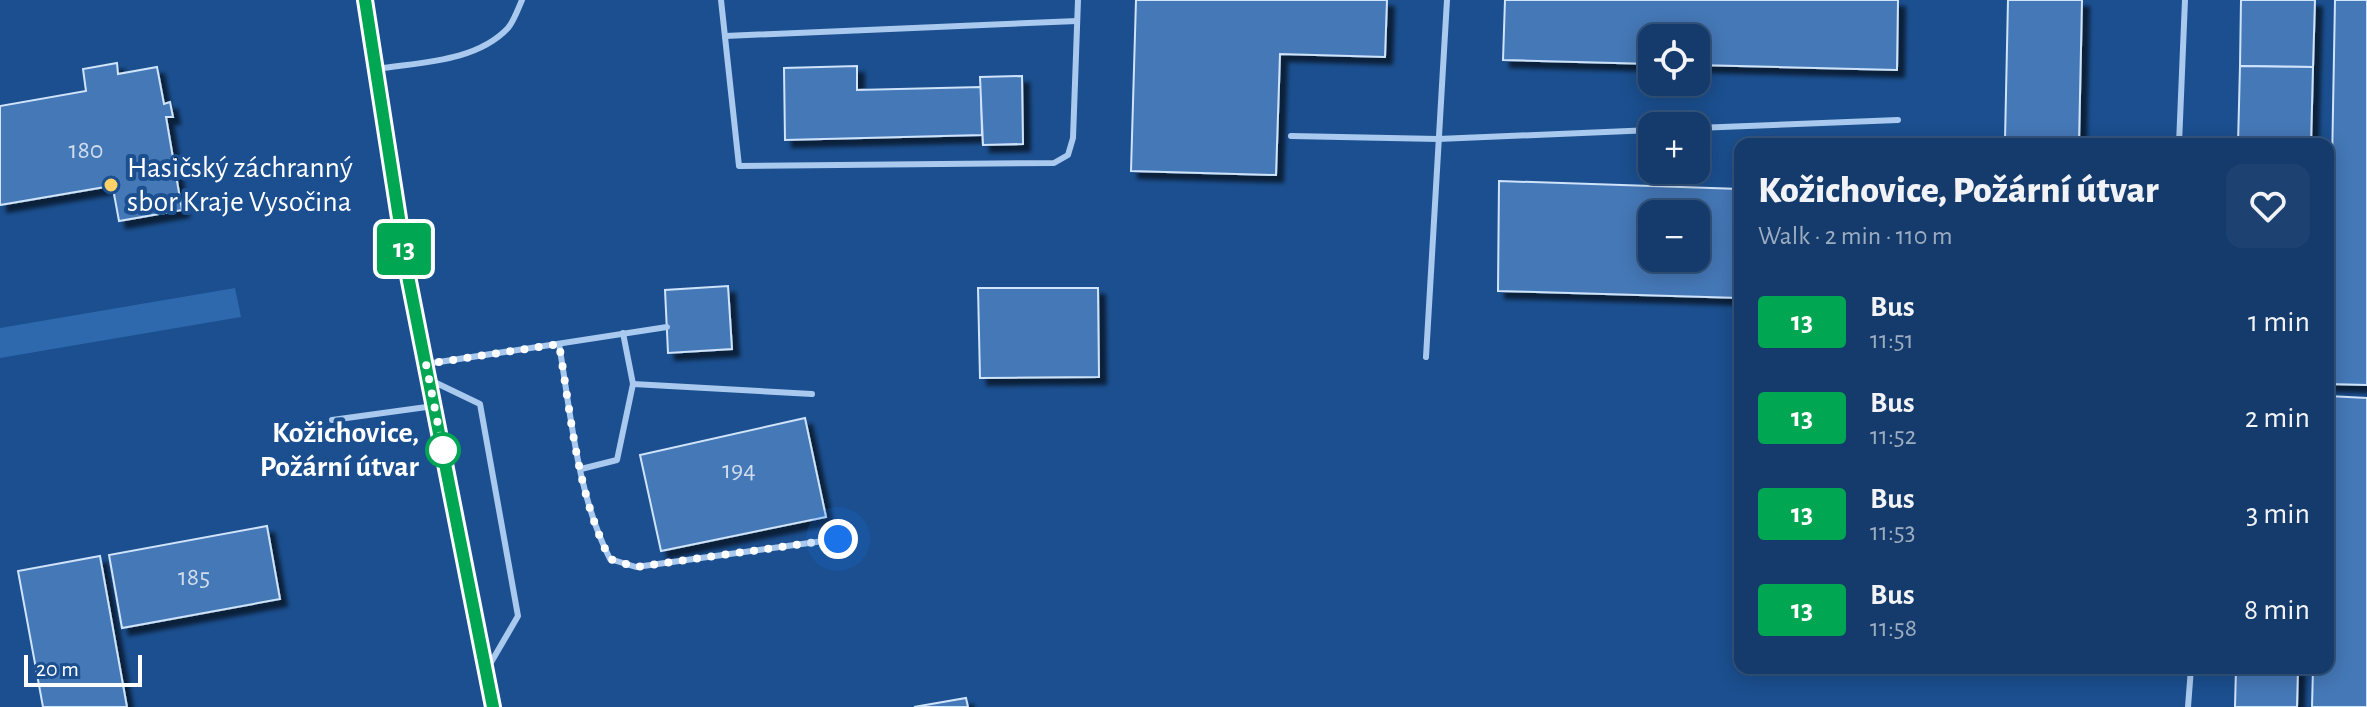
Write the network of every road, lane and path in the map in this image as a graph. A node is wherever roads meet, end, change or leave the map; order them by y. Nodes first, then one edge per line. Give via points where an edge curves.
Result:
1 (365, 0) edge
2 (522, 0) edge
3 (721, 0) edge
4 (1078, 0) edge
5 (1447, 0) edge
6 (2185, 0) edge
7 (1077, 21) junction
8 (725, 36) junction
9 (377, 69) junction
10 (1898, 120) dead end
11 (1710, 127) edge
12 (1638, 131) edge
13 (1291, 136) dead end
14 (2179, 138) edge
15 (1438, 139) junction
16 (667, 327) dead end
17 (623, 333) junction
18 (559, 344) junction
19 (1426, 357) dead end
20 (426, 364) junction
21 (428, 379) junction
22 (633, 384) junction
23 (812, 394) dead end
24 (434, 406) junction
25 (332, 420) dead end
26 (581, 469) junction
27 (838, 539) dead end
28 (486, 671) junction
29 (2191, 674) edge
30 (493, 707) edge
31 (2188, 707) edge

1 - 9 street
2 - 9 lane via 510,26 489,45 459,56
3 - 8 lane
4 - 7 lane
5 - 15 lane
6 - 14 lane
7 - 8 lane
7 - 8 lane via 1073,138 1068,155 1054,163 739,166
9 - 20 street
10 - 11 lane
12 - 15 lane
13 - 15 lane
15 - 19 lane
16 - 17 lane
17 - 18 lane
17 - 22 lane
18 - 20 lane
18 - 26 lane
20 - 21 street
21 - 24 street
21 - 28 lane via 480,404 518,616
22 - 23 lane
22 - 26 lane via 617,460
24 - 25 lane
24 - 28 street
26 - 27 lane via 596,531 610,559 636,567
28 - 30 street
29 - 31 lane

